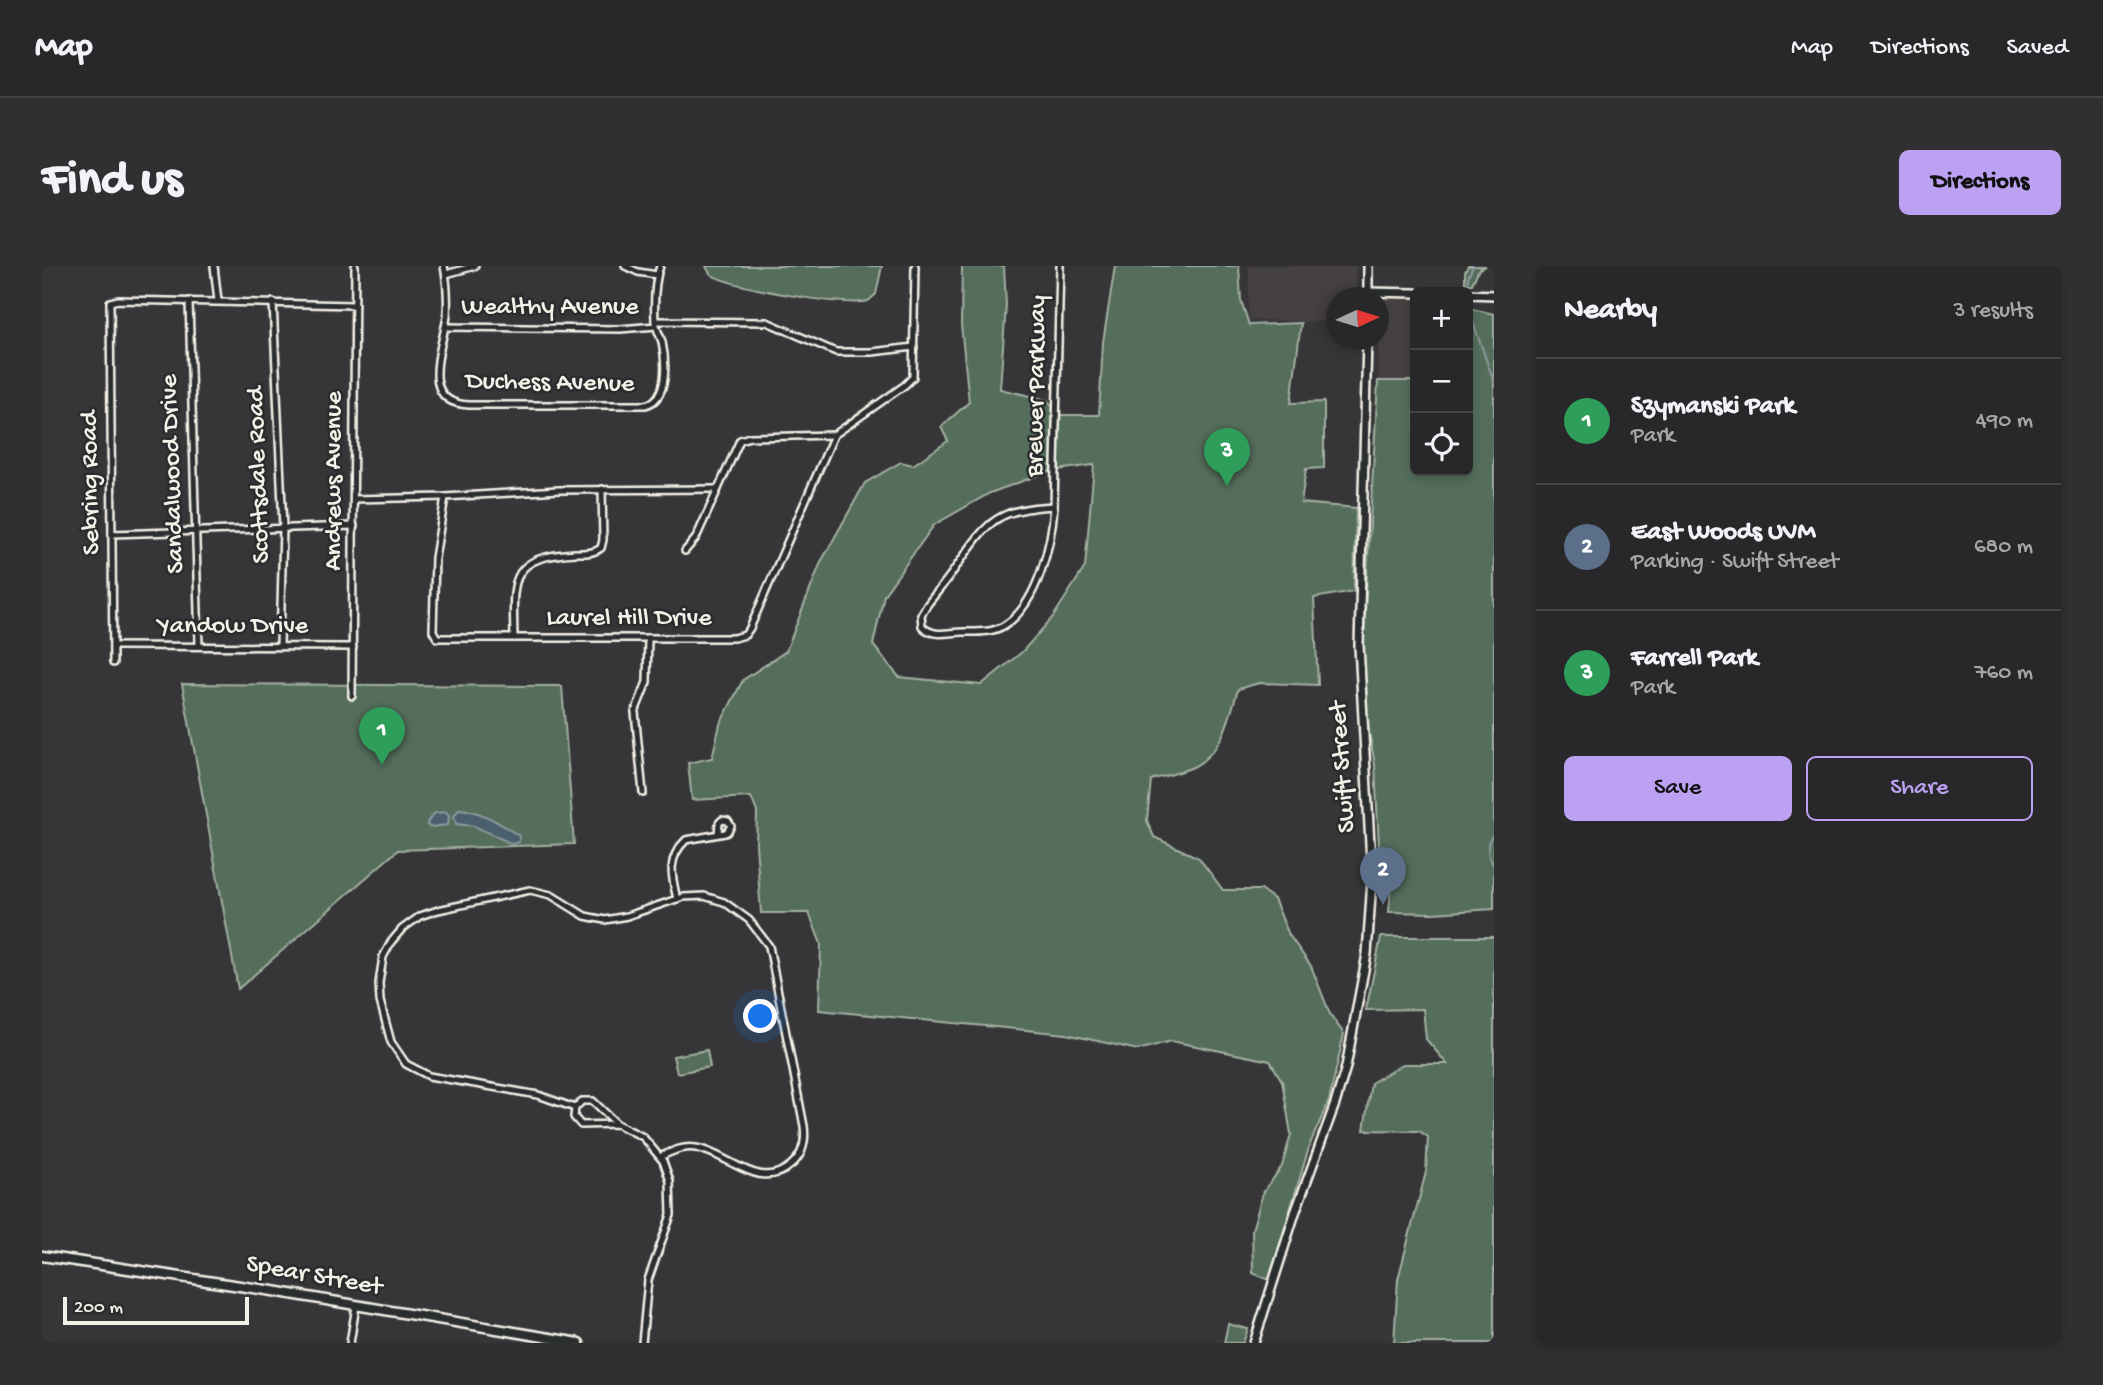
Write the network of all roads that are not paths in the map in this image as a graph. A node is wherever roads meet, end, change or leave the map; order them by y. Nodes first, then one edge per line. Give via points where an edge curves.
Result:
1 (214, 266) edge
2 (355, 266) edge
3 (444, 266) edge
4 (475, 266) edge
5 (625, 266) edge
6 (660, 266) edge
7 (915, 266) edge
8 (1060, 266) edge
9 (1368, 266) edge
10 (446, 274) junction
11 (657, 275) junction
12 (1368, 287) edge
13 (1410, 293) edge
14 (1389, 294) edge
15 (1473, 294) edge
16 (1494, 295) edge
17 (189, 300) junction
18 (218, 301) junction
19 (273, 302) junction
20 (355, 305) junction
21 (656, 324) junction
22 (445, 327) junction
23 (914, 347) junction
24 (1367, 350) edge
25 (834, 435) junction
26 (602, 489) junction
27 (718, 489) junction
28 (445, 497) junction
29 (354, 499) junction
30 (1054, 506) junction
31 (354, 527) junction
32 (283, 528) junction
33 (196, 531) junction
34 (112, 534) junction
35 (685, 551) dead end
36 (514, 638) junction
37 (648, 638) junction
38 (113, 646) junction
39 (199, 646) junction
40 (280, 646) junction
41 (353, 647) junction
42 (113, 663) dead end
43 (352, 696) dead end
44 (643, 793) dead end
45 (719, 834) dead end
46 (677, 899) junction
47 (575, 1108) junction
48 (617, 1124) junction
49 (660, 1157) junction
50 (42, 1256) edge
51 (356, 1306) junction
52 (350, 1343) edge
53 (579, 1343) edge
54 (642, 1343) edge
55 (1254, 1343) edge

1 - 18 street
2 - 20 street, Andrews Avenue
3 - 10 street
4 - 10 street
5 - 11 street
6 - 11 street
7 - 23 street
8 - 30 street, Brewer Parkway
9 - 12 street
10 - 22 street
11 - 21 street
13 - 14 street
15 - 16 street
17 - 18 street
17 - 33 street, Sandalwood Drive
17 - 34 street, Sebring Road via 115,300 108,307
18 - 19 street
19 - 20 street
19 - 32 street, Scottsdale Road
20 - 29 street, Andrews Avenue
21 - 22 street, Wealthy Avenue via 620,329
21 - 22 street, Duchess Avenue via 664,368 661,392 652,403 469,405 448,400 438,385
21 - 23 street, Wealthy Avenue via 767,322 836,352
23 - 25 street via 911,380
24 - 55 street, Swift Street via 1359,646 1372,880 1367,954 1339,1091
25 - 27 street via 740,440
25 - 37 street, Laurel Hill Drive via 746,633 734,638
26 - 27 street
26 - 28 street
26 - 36 street via 602,545 592,553 542,556 526,566 514,589
27 - 35 street via 696,538
28 - 29 street
28 - 36 street, Laurel Hill Drive via 435,558 433,634 441,638
29 - 31 street, Andrews Avenue
30 - 30 street, Brewer Parkway via 1048,549 1035,586 1016,616 992,631 933,634 922,626 921,615 927,605 984,528 1008,514
31 - 32 street
31 - 41 street, Andrews Avenue
32 - 33 street
32 - 40 street, Scottsdale Road
33 - 34 street
33 - 39 street, Sandalwood Drive
34 - 38 street, Sebring Road
36 - 37 street, Laurel Hill Drive
37 - 44 street via 647,682 635,709
38 - 39 street, Yandow Drive
38 - 42 street, Sebring Road
39 - 40 street, Yandow Drive
40 - 41 street, Yandow Drive
41 - 43 street, Andrews Avenue
45 - 46 street via 686,840 674,855 671,871
46 - 47 street via 605,920 584,916 560,899 530,890 420,916 402,929 386,950 379,974 380,1001 391,1042 405,1064 429,1076 538,1095
46 - 49 street via 704,896 724,902 749,920 769,946 805,1135 795,1162 769,1175 752,1173 695,1148
47 - 48 street via 590,1100
47 - 48 street via 575,1119 582,1125
48 - 49 street via 643,1136
49 - 54 street via 670,1181 672,1207 648,1280
50 - 51 main road, Spear Street
51 - 52 street
51 - 53 main road, Spear Street

